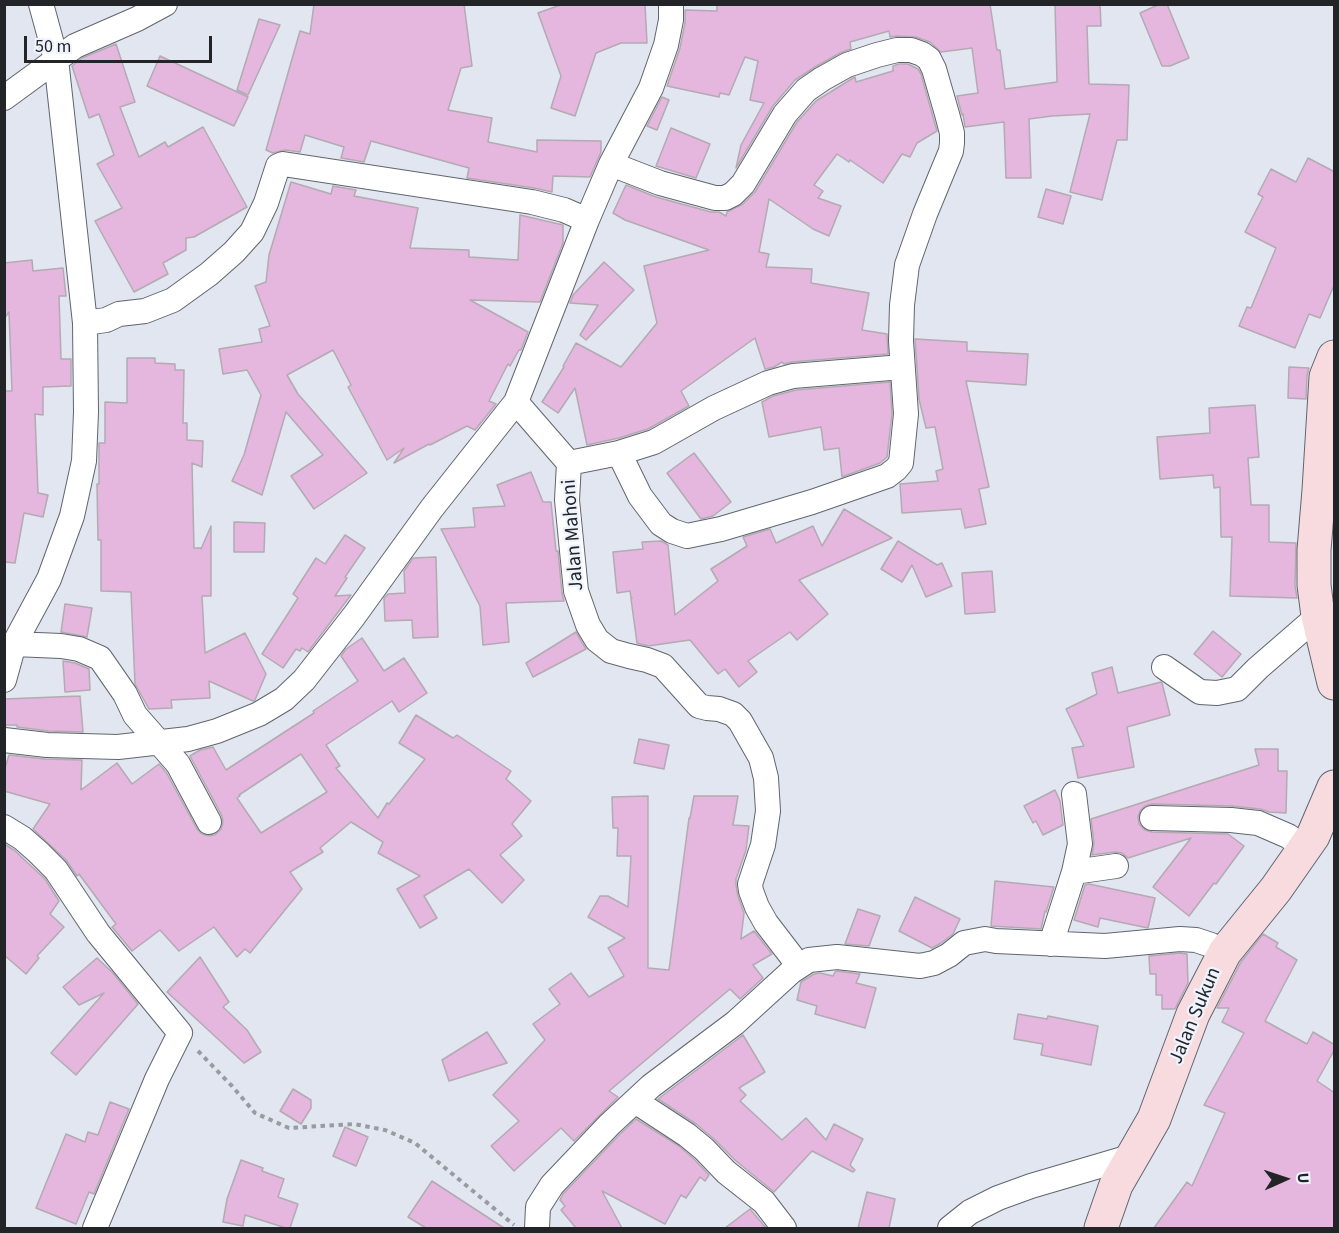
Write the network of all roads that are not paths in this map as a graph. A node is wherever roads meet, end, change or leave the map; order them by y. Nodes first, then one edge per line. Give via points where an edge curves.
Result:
1 (41, 4) edge
2 (165, 4) edge
3 (671, 4) edge
4 (56, 59) junction
5 (4, 98) edge
6 (611, 165) junction
7 (587, 220) junction
8 (85, 323) junction
9 (1335, 357) edge
10 (902, 367) junction
11 (516, 402) junction
12 (619, 453) junction
13 (569, 463) junction
14 (1318, 616) junction
15 (14, 644) junction
16 (1164, 667) dead end
17 (4, 680) edge
18 (1335, 683) edge
19 (4, 740) edge
20 (161, 743) junction
21 (1335, 787) edge
22 (1074, 794) dead end
23 (1152, 818) dead end
24 (209, 822) dead end
25 (4, 827) edge
26 (1304, 847) junction
27 (1116, 866) dead end
28 (1074, 872) junction
29 (1051, 944) junction
30 (1224, 952) junction
31 (799, 966) junction
32 (635, 1101) junction
33 (1133, 1156) junction
34 (95, 1228) edge
35 (537, 1228) edge
36 (784, 1228) edge
37 (950, 1228) edge
38 (1101, 1228) edge

1 - 4 street
2 - 4 street via 75,46
3 - 6 street via 666,45 651,88
4 - 5 street
4 - 8 street
6 - 7 street
6 - 10 street via 660,183 724,198 743,184 785,114 806,90 847,65 877,55 897,50 922,54 934,69 952,143 907,264 902,305
7 - 8 street via 532,202 283,164 278,166 267,203 252,232 209,274 173,300 145,312
7 - 11 street
8 - 15 street via 84,461 72,516 49,579
9 - 14 street via 1326,377 1314,550
10 - 12 street via 793,376 768,383 654,442
10 - 12 street via 906,414 901,463 887,476 812,502 687,536 661,524 640,496
11 - 13 street, Jalan Mahoni
11 - 20 street via 291,693 259,714 217,731
12 - 13 street
13 - 31 street, Jalan Mahoni via 567,500 576,591 597,640 611,651 663,666 699,705 733,714 761,758 768,811 751,891 766,923
14 - 16 street via 1237,689 1200,692
14 - 18 street
15 - 17 street
15 - 20 street via 61,646 100,658 135,715
19 - 20 street via 93,747
20 - 24 street via 178,764
21 - 26 street, Jalan Sukun
22 - 28 street via 1080,844
23 - 26 street via 1258,823
25 - 34 street via 56,870 98,933 180,1033 143,1110
26 - 30 street, Jalan Sukun via 1276,889
27 - 28 street
28 - 29 street
29 - 30 street via 1105,946 1180,939 1196,940
29 - 31 street via 985,939 964,943 934,963 920,966 837,957 809,960
30 - 33 street, Jalan Sukun via 1193,1014 1154,1119
31 - 32 street via 735,1023
32 - 35 street via 552,1185 538,1207
32 - 36 street via 687,1135 764,1202
33 - 37 street via 998,1198
33 - 38 street, Jalan Sukun via 1116,1185

